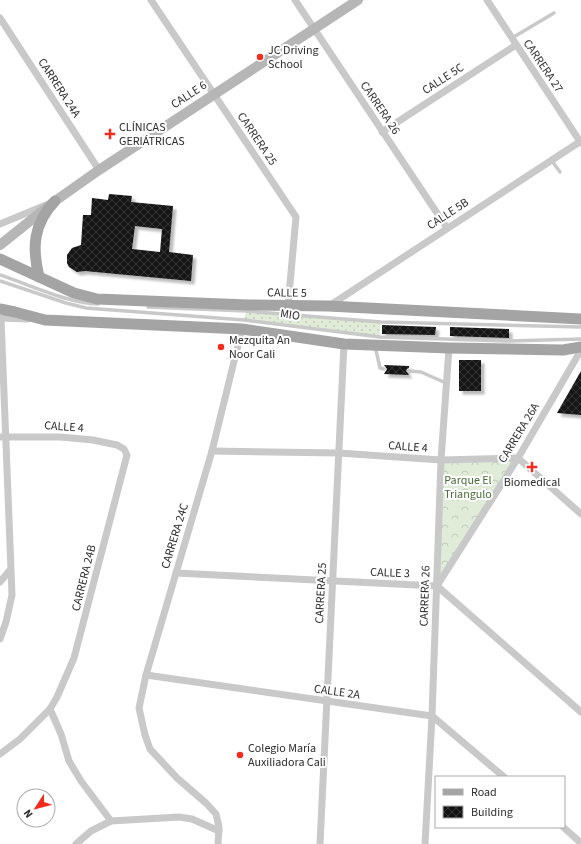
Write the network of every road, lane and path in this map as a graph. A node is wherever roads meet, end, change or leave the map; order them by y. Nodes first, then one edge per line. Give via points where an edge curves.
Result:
1 (151, 0) edge
2 (295, 0) edge
3 (358, 0) edge
4 (487, 0) edge
5 (554, 13) dead end
6 (0, 18) edge
7 (314, 30) junction
8 (512, 38) junction
9 (516, 45) junction
10 (214, 94) junction
11 (382, 132) junction
12 (581, 142) edge
13 (551, 160) junction
14 (100, 170) junction
15 (560, 172) dead end
16 (55, 201) junction
17 (0, 224) edge
18 (447, 228) junction
19 (0, 245) edge
20 (0, 259) edge
21 (0, 275) edge
22 (39, 277) junction
23 (0, 281) edge
24 (100, 304) dead end
25 (145, 306) dead end
26 (288, 306) junction
27 (328, 306) junction
28 (0, 315) edge
29 (581, 319) edge
30 (45, 320) junction
31 (581, 327) edge
32 (242, 329) junction
33 (581, 339) edge
34 (344, 344) junction
35 (375, 345) junction
36 (449, 348) junction
37 (581, 349) edge
38 (384, 368) dead end
39 (409, 370) dead end
40 (446, 383) junction
41 (3, 437) edge
42 (124, 449) joint
43 (212, 451) junction
44 (339, 453) junction
45 (518, 458) junction
46 (441, 460) junction
47 (581, 514) edge
48 (10, 570) junction
49 (176, 573) junction
50 (0, 582) edge
51 (333, 582) junction
52 (437, 586) junction
53 (0, 639) edge
54 (146, 675) junction
55 (327, 702) junction
56 (50, 709) junction
57 (581, 712) edge
58 (432, 716) junction
59 (0, 754) edge
60 (503, 776) edge
61 (111, 821) junction
62 (564, 828) edge
63 (219, 831) junction
64 (581, 843) edge
65 (76, 844) edge
66 (218, 844) edge
67 (320, 844) edge
68 (425, 844) edge

1 - 10 street, CARRERA 25
2 - 7 street, CARRERA 26
3 - 7 main road, CALLE 6
4 - 8 street, CARRERA 27
5 - 8 lane
6 - 14 street, CARRERA 24A
7 - 10 main road, CALLE 6
7 - 11 street, CARRERA 26
8 - 9 street, CARRERA 27
9 - 11 street, CALLE 5C
9 - 12 street, CARRERA 27
10 - 14 main road, CALLE 6
10 - 26 street, CARRERA 25 via 296,217
11 - 18 street, CARRERA 26
12 - 13 street, CALLE 5B
13 - 15 lane
13 - 18 street, CALLE 5B
14 - 16 main road, CALLE 6
16 - 17 street
16 - 19 main road, CALLE 6
16 - 22 main road via 42,219 36,234 34,254
18 - 27 street, CALLE 5B
20 - 22 main road, CALLE 5
21 - 24 lane via 68,299
22 - 26 main road, CALLE 5 via 97,299
23 - 33 lane, MIO via 86,308 244,320 380,338 509,341
25 - 31 lane, MIO via 381,322
26 - 27 main road, CALLE 5
27 - 29 main road, CALLE 5
28 - 30 street
28 - 30 main road via 15,312
28 - 41 street
30 - 32 main road
32 - 34 main road
32 - 43 street, CARRERA 24C
34 - 35 main road
34 - 44 street, CARRERA 25
35 - 36 main road
35 - 38 lane via 380,368
36 - 37 main road
36 - 40 street, CARRERA 26
37 - 45 street, CARRERA 26A
39 - 40 lane via 421,372
40 - 46 street, CARRERA 26
41 - 42 street, CALLE 4 via 60,437 117,445
41 - 48 street
42 - 56 street, CARRERA 24B via 127,455 74,658
43 - 44 street, CALLE 4
43 - 49 street, CARRERA 24C
44 - 46 street, CALLE 4
44 - 51 street, CARRERA 25
45 - 46 street, CALLE 4
45 - 47 street
45 - 52 street, CARRERA 26A
46 - 52 street, CARRERA 26
48 - 50 street
48 - 53 street via 12,595
49 - 51 street, CALLE 3
49 - 54 street, CARRERA 24C
51 - 52 street, CALLE 3
51 - 55 street, CARRERA 25
52 - 57 street
52 - 58 street, CARRERA 26
54 - 55 street, CALLE 2A
54 - 63 street, CARRERA 24C via 139,708 150,750 216,814
55 - 58 street, CALLE 2A
55 - 67 street, CARRERA 25
56 - 59 street, CARRERA 24B via 20,739
56 - 61 street via 70,761 81,781
58 - 60 street
58 - 68 street, CARRERA 26
61 - 63 street via 179,817 192,819
61 - 65 street via 91,831
62 - 64 street
63 - 66 street

